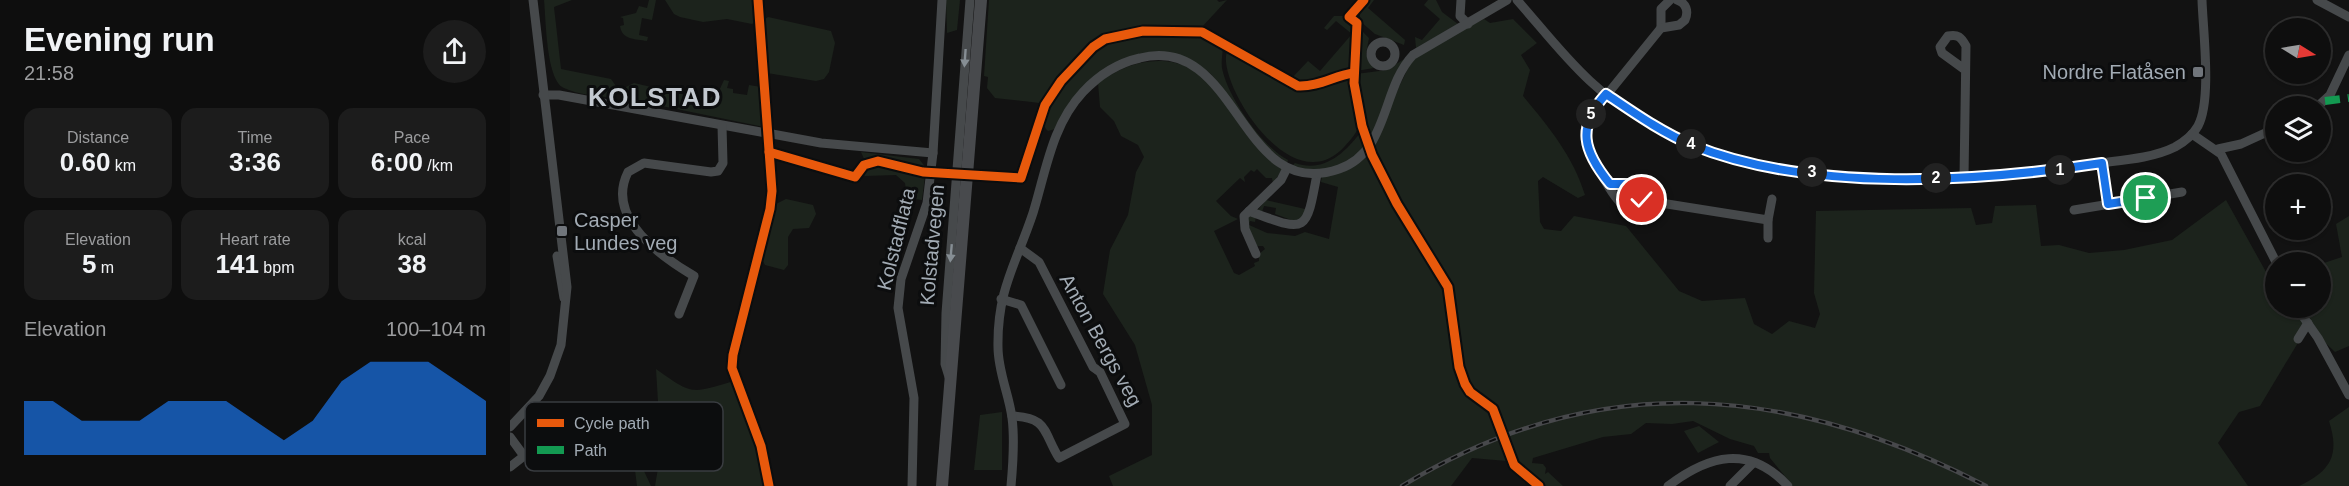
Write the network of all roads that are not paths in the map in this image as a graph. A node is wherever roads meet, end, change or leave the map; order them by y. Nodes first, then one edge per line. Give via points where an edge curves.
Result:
1 (533, 0) edge
2 (942, 0) edge
3 (970, 0) edge
4 (981, 0) edge
5 (1461, 0) edge
6 (1507, 0) edge
7 (1517, 0) edge
8 (1670, 0) edge
9 (1677, 0) edge
10 (2202, 0) edge
11 (2317, 0) edge
12 (2349, 17) edge
13 (1468, 24) junction
14 (1661, 28) junction
15 (1395, 52) dead end
16 (2349, 55) edge
17 (1413, 56) junction
18 (1964, 69) dead end
19 (543, 94) junction
20 (1606, 94) junction
21 (2329, 96) edge
22 (722, 126) junction
23 (2265, 133) edge
24 (2192, 134) junction
25 (2218, 149) junction
26 (933, 153) junction
27 (2102, 163) junction
28 (1287, 168) junction
29 (1317, 174) junction
30 (1964, 177) junction
31 (1610, 184) junction
32 (2182, 192) dead end
33 (1772, 199) dead end
34 (1642, 200) junction
35 (2108, 204) junction
36 (2074, 210) dead end
37 (1249, 211) junction
38 (1768, 220) junction
39 (1768, 238) dead end
40 (1020, 248) junction
41 (2271, 252) edge
42 (1256, 254) dead end
43 (1001, 299) junction
44 (680, 314) dead end
45 (2304, 318) edge
46 (2308, 323) junction
47 (2298, 339) dead end
48 (951, 385) junction
49 (1061, 386) dead end
50 (2349, 395) edge
51 (533, 402) edge
52 (525, 411) edge
53 (1012, 416) junction
54 (510, 427) edge
55 (510, 437) edge
56 (1753, 463) junction
57 (510, 467) edge
58 (912, 486) edge
59 (942, 486) edge
60 (1011, 486) edge
61 (1668, 486) edge
62 (1730, 486) edge
63 (1788, 486) edge

1 - 19 street
2 - 26 street, Kolstadflata
3 -> 48 street, Kolstadvegen via 946,313 945,364
4 - 48 main road, Kolstadvegen
5 - 13 street via 1460,16
6 - 13 street
7 - 20 street
8 - 14 street via 1661,9
9 - 14 street via 1687,10 1685,20
10 - 24 street via 2204,104
11 - 12 street
13 - 17 street
14 - 20 street
15 - 17 street via 1408,51
16 - 21 street
17 - 29 street via 1393,85 1371,145 1349,165
18 - 30 street
19 - 22 street
19 - 51 street via 564,300 561,345 550,376
20 - 30 street via 1690,144 1732,158 1858,178
20 - 31 street via 1588,118 1584,132 1599,171
22 - 26 street via 859,148
22 - 44 street via 723,163 718,171 644,163 632,168 625,177 625,204 642,237 655,252 694,276
23 - 25 street
24 - 25 street
24 - 27 street via 2162,152
25 - 41 street
26 - 58 street, Kolstadflata via 927,203 901,279 898,308 914,398
27 - 30 street via 2038,173
27 - 35 street
28 - 29 street
28 - 37 street via 1281,180
28 - 40 street via 1262,148 1206,74 1191,63 1172,57 1136,59 1106,73 1068,110 1055,136
29 - 37 street via 1311,209 1302,222 1280,223
31 - 34 street via 1636,184 1643,191
31 - 34 street via 1623,205 1636,206
32 - 35 street
33 - 38 street
34 - 38 street
35 - 36 street
37 - 42 street via 1243,220
38 - 39 street
40 - 43 street
40 - 53 street, Anton Bergs veg via 1039,262 1125,424 1059,459 1038,421
43 - 49 street via 1021,305
43 - 53 street via 998,358
45 - 46 street
46 - 47 street
46 - 50 street
48 - 59 main road, Kolstadvegen
52 - 54 street
53 - 60 street
55 - 57 street via 524,456
56 - 61 street via 1736,459 1712,461
56 - 62 street
56 - 63 street via 1771,471

